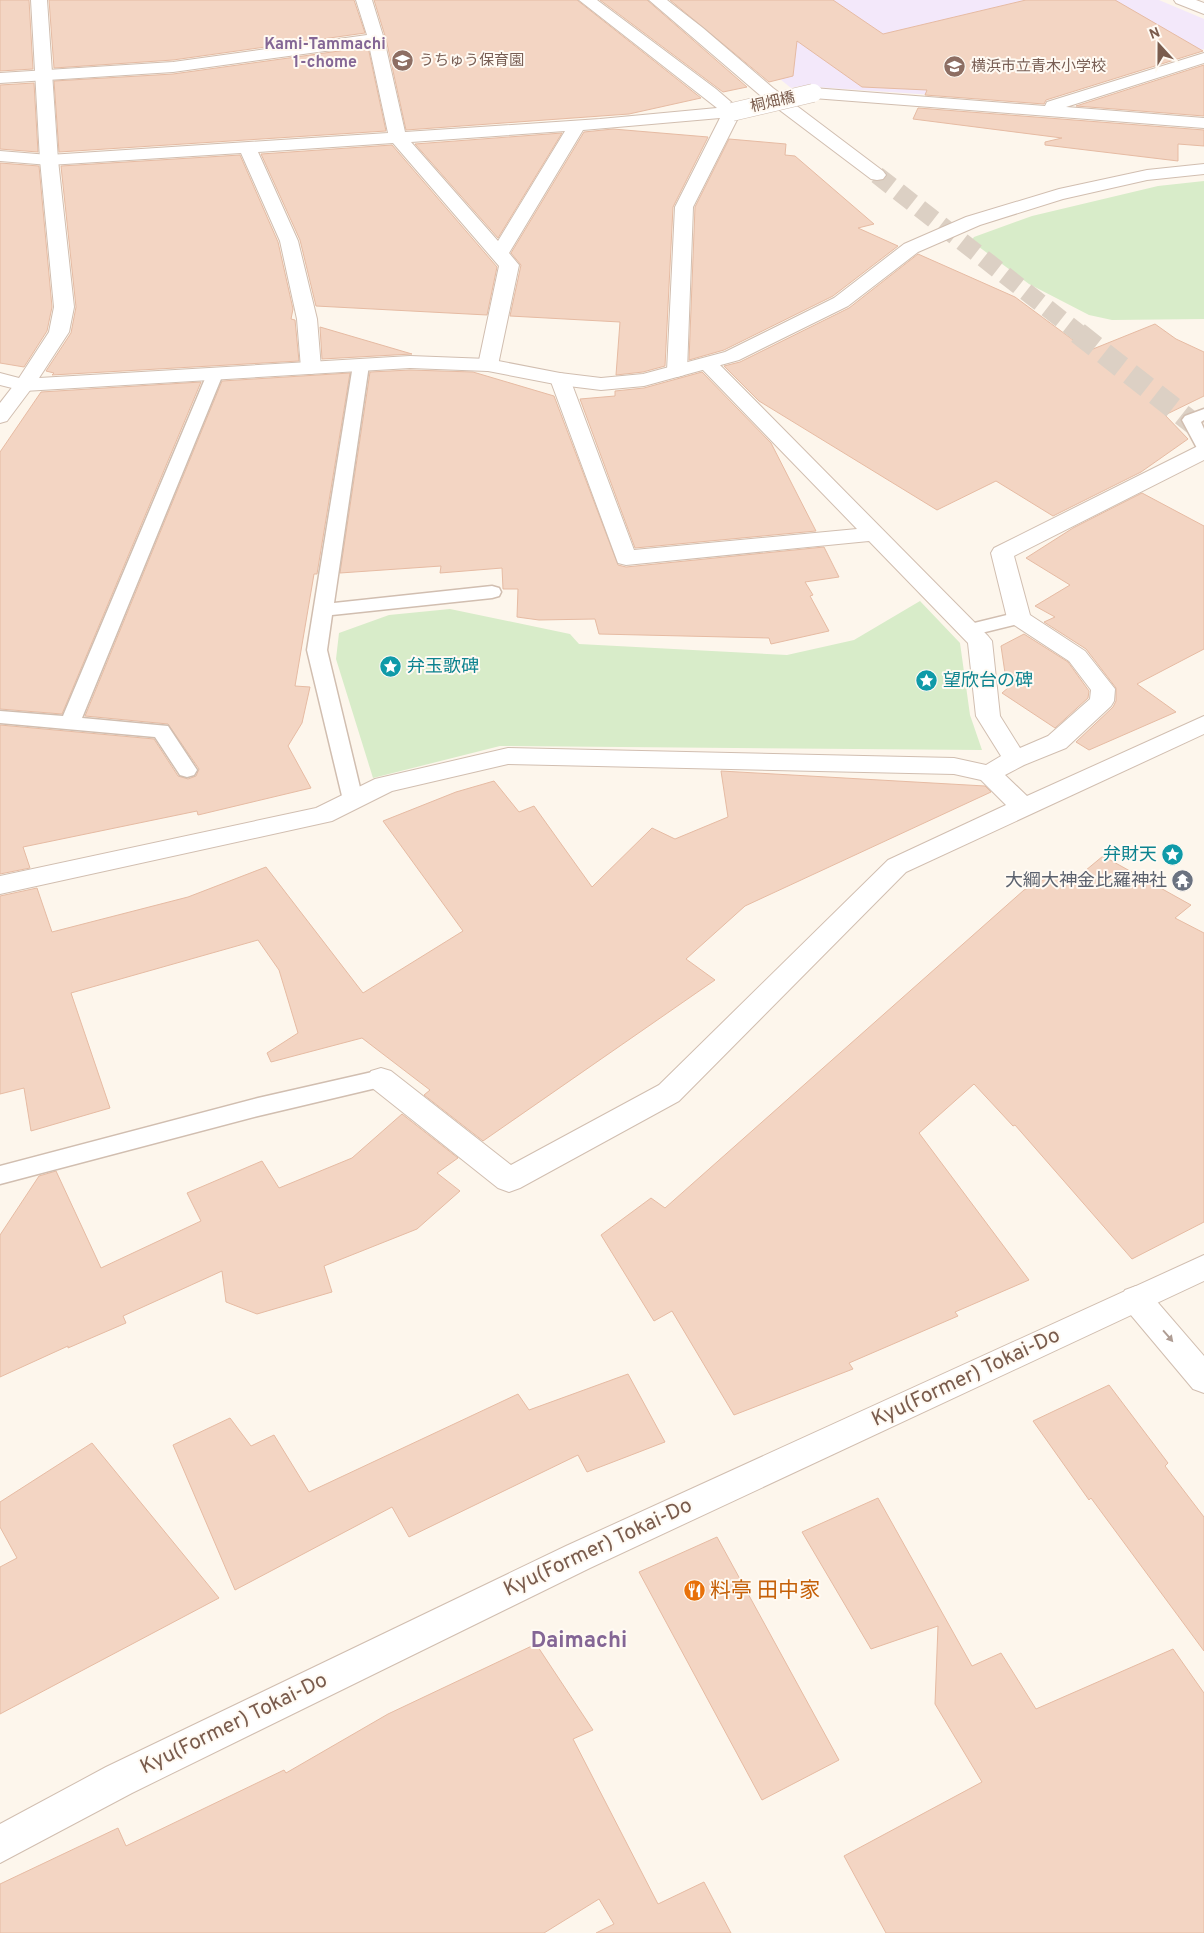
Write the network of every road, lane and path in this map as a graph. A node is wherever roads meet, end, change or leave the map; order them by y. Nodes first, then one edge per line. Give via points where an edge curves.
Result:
1 (39, 0) edge
2 (364, 0) edge
3 (587, 0) edge
4 (657, 0) edge
5 (1182, 0) edge
6 (1204, 9) edge
7 (376, 39) junction
8 (1204, 58) edge
9 (44, 75) junction
10 (0, 78) edge
11 (1040, 110) junction
12 (732, 112) junction
13 (1204, 123) edge
14 (578, 125) junction
15 (397, 136) junction
16 (247, 146) junction
17 (0, 156) edge
18 (49, 160) junction
19 (1204, 169) edge
20 (877, 174) tunnel mouth
21 (499, 254) junction
22 (708, 364) junction
23 (361, 365) junction
24 (488, 365) junction
25 (311, 368) junction
26 (677, 371) junction
27 (215, 374) junction
28 (0, 379) edge
29 (560, 379) junction
30 (24, 385) junction
31 (1204, 414) edge
32 (0, 417) edge
33 (1204, 446) edge
34 (1204, 452) edge
35 (874, 534) junction
36 (492, 592) dead end
37 (323, 610) junction
38 (1015, 619) junction
39 (978, 628) junction
40 (0, 717) edge
41 (70, 723) junction
42 (1204, 724) edge
43 (1015, 759) junction
44 (187, 770) dead end
45 (989, 774) junction
46 (353, 800) junction
47 (1024, 808) junction
48 (0, 885) edge
49 (381, 1079) joint
50 (0, 1175) edge
51 (1204, 1267) edge
52 (1136, 1299) junction
53 (1204, 1379) edge
54 (0, 1844) edge

1 - 9 street
2 - 7 street
3 - 12 street
4 - 20 street via 767,92
5 - 6 street
7 - 9 street via 173,67
7 - 15 street
8 - 11 street
9 - 10 street
9 - 18 street
11 - 12 street, 桐畑橋, bridge via 813,93
11 - 13 street, 桐畑橋
12 - 14 street, 桐畑橋
12 - 26 street via 684,207
14 - 15 street, 桐畑橋
14 - 21 street
15 - 16 street, 桐畑橋
15 - 21 street
16 - 18 street, 桐畑橋
16 - 25 street via 290,241 307,319
17 - 18 street, 桐畑橋
18 - 30 street via 64,307 58,332
19 - 22 street via 1147,176 1059,194 973,221 912,248 841,302 732,356
21 - 24 street via 509,265
22 - 26 street
22 - 35 street
23 - 24 street via 410,362
23 - 25 street
23 - 37 lane
24 - 29 street
25 - 27 street
26 - 29 street via 644,380 601,384
27 - 30 street
27 - 41 lane
28 - 30 street
29 - 35 street via 626,558
30 - 32 street
31 - 33 lane via 1192,420
34 - 38 street via 1002,553
35 - 39 street
36 - 37 lane
37 - 46 lane via 317,650
38 - 39 lane
38 - 43 street via 1077,656 1103,689 1102,701 1057,742
39 - 43 street via 988,716
40 - 41 lane
41 - 44 lane via 161,731
42 - 47 street
43 - 45 street
45 - 46 street via 954,766 508,756 384,785
45 - 47 street
46 - 48 street via 323,815
47 - 49 street via 897,866 668,1092 509,1180
49 - 50 lane via 258,1106
51 - 52 street, Kyu(Former) Tokai-Do
52 -> 53 street
52 - 54 street, Kyu(Former) Tokai-Do via 578,1557 119,1780

